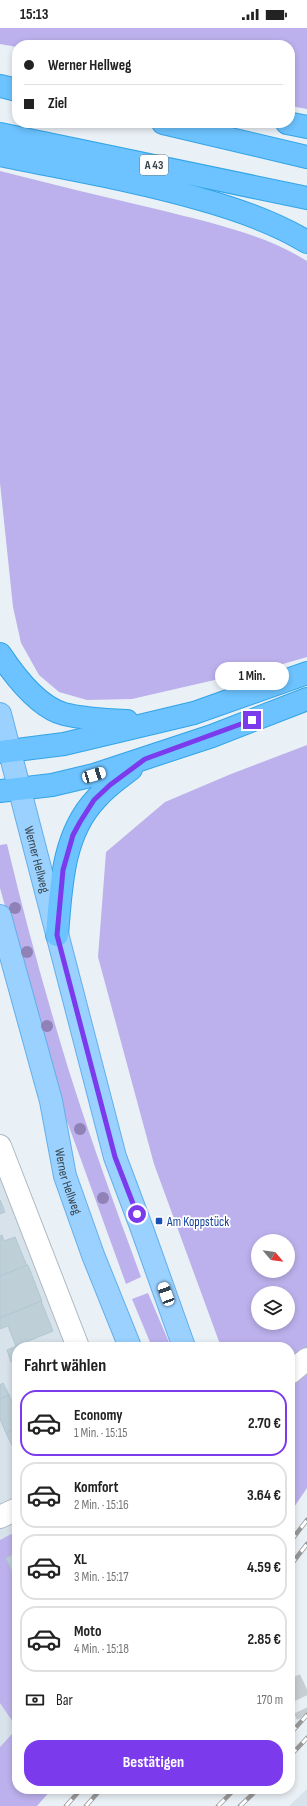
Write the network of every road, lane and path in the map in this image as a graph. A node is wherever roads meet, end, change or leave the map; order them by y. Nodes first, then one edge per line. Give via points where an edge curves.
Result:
1 (0, 86) edge
2 (12, 89) edge
3 (295, 125) edge
4 (307, 127) edge
5 (185, 128) edge
6 (0, 134) edge
7 (0, 155) edge
8 (307, 156) edge
9 (307, 198) edge
10 (307, 242) edge
11 (0, 654) edge
12 (307, 673) edge
13 (307, 699) edge
14 (0, 714) edge
15 (150, 722) junction
16 (5, 751) edge
17 (145, 759) junction
18 (10, 790) edge
19 (0, 916) edge
20 (57, 935) junction
21 (0, 1146) edge
22 (76, 1342) edge
23 (128, 1342) edge
24 (182, 1342) edge
25 (307, 1359) edge
26 (295, 1369) edge
27 (12, 1511) edge
28 (0, 1517) edge

1 - 2 highway
3 - 4 highway
5 - 8 highway
6 - 9 highway, A 43
7 - 10 highway via 163,188 233,208
11 - 15 highway via 24,686 43,703 62,714 93,719
12 - 15 highway via 194,713
13 - 17 highway
14 - 16 main road, Werner Hellweg
15 - 16 highway via 64,744
16 - 18 main road, Werner Hellweg
17 - 18 highway via 52,785
17 - 20 highway via 94,800 73,835 63,870
18 - 20 main road, Werner Hellweg
19 - 23 main road, Werner Hellweg via 51,1101 65,1176
20 - 24 main road, Werner Hellweg via 115,1157
21 - 22 street
25 - 26 street
27 - 28 street

